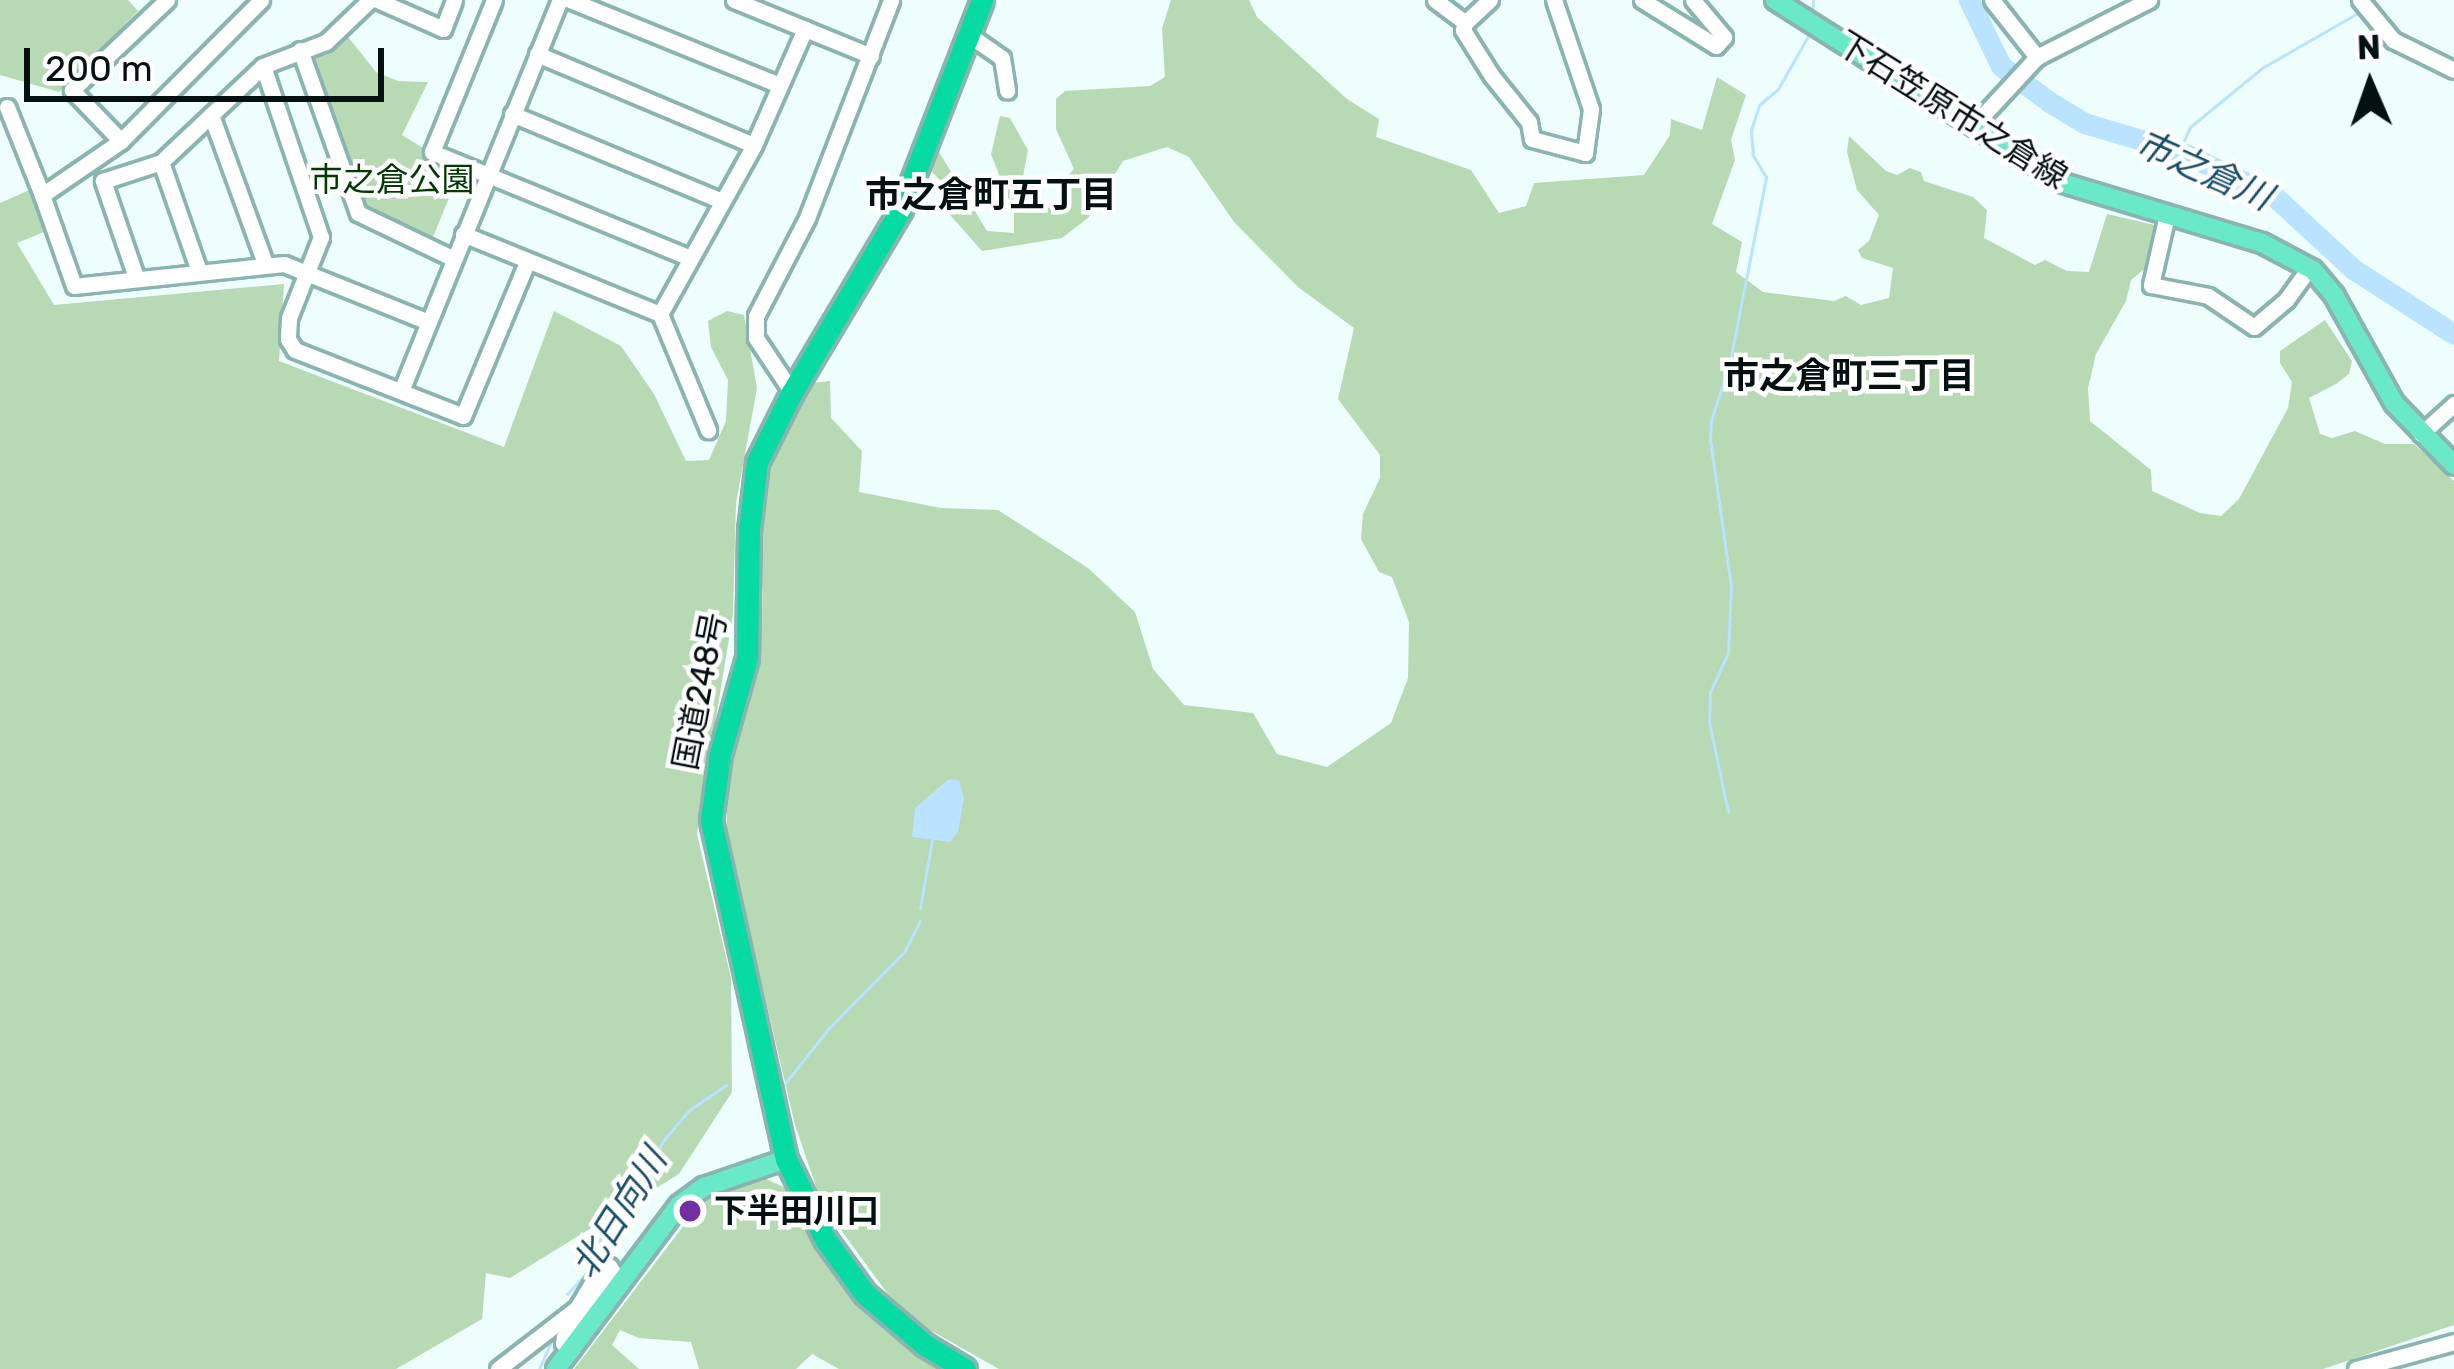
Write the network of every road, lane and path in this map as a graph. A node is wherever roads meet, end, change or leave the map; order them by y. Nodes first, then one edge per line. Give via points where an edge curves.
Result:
1 (166, 0) edge
2 (261, 0) edge
3 (374, 0) edge
4 (454, 0) edge
5 (494, 0) edge
6 (560, 0) edge
7 (569, 0) edge
8 (734, 0) edge
9 (891, 0) edge
10 (982, 0) edge
11 (1435, 0) edge
12 (1490, 0) edge
13 (1554, 0) edge
14 (1642, 0) edge
15 (1694, 0) edge
16 (1775, 0) edge
17 (1992, 0) edge
18 (2149, 0) edge
19 (2360, 0) edge
20 (1465, 22) junction
21 (805, 29) junction
22 (969, 35) junction
23 (300, 50) junction
24 (537, 54) junction
25 (871, 56) junction
26 (2037, 57) junction
27 (263, 66) junction
28 (2454, 70) edge
29 (779, 85) junction
30 (1007, 91) dead end
31 (7, 107) dead end
32 (512, 114) junction
33 (211, 115) junction
34 (1974, 125) junction
35 (121, 141) junction
36 (754, 145) junction
37 (161, 162) junction
38 (487, 176) junction
39 (42, 195) junction
40 (722, 200) junction
41 (2167, 215) junction
42 (463, 234) junction
43 (690, 257) junction
44 (454, 259) junction
45 (527, 262) junction
46 (265, 263) junction
47 (2308, 268) junction
48 (199, 272) junction
49 (310, 274) junction
50 (136, 277) junction
51 (660, 314) junction
52 (428, 322) junction
53 (401, 392) junction
54 (792, 392) junction
55 (2454, 404) edge
56 (708, 430) dead end
57 (2421, 434) junction
58 (2454, 466) edge
59 (786, 1159) junction
60 (2454, 1342) edge
61 (572, 1349) junction
62 (499, 1369) edge
63 (556, 1369) edge
64 (965, 1369) edge
65 (2356, 1369) edge

1 - 35 street via 72,90
2 - 35 street
3 - 4 street via 442,29
3 - 23 street via 326,42
5 - 38 street via 433,152
6 - 24 street
7 - 29 street
8 - 21 street
9 - 25 street
10 - 22 highway, 国道248号
11 - 20 street
12 - 20 street
13 - 20 street via 1591,109 1586,153 1532,139
14 - 15 street via 1716,46 1724,37
16 - 34 main road, 下石笠原市之倉線
17 - 26 street
18 - 26 street
19 - 28 street via 2404,48
21 - 25 street
21 - 29 street
22 - 30 street via 1002,58
22 - 54 highway, 国道248号 via 901,209
23 - 27 street
23 - 44 street via 358,213
24 - 32 street
24 - 36 street
25 - 54 street via 807,218 756,316 756,338
26 - 34 street
27 - 33 street
27 - 49 street via 321,237
29 - 36 street
31 - 39 street
32 - 38 street
32 - 40 street
33 - 37 street
33 - 46 street
34 - 41 main road, 下石笠原市之倉線 via 2063,183
35 - 39 street
36 - 40 street
37 - 48 street
37 - 50 street via 103,182
38 - 42 street
38 - 43 street
39 - 50 street via 74,286
40 - 43 street
41 - 47 main road, 下石笠原市之倉線 via 2261,243
41 - 47 street via 2151,285 2208,296 2254,327
42 - 44 street
42 - 45 street
43 - 51 street
44 - 52 street
45 - 51 street
45 - 53 street via 463,416
46 - 48 street
46 - 49 street
47 - 57 main road, 下石笠原市之倉線 via 2334,295 2375,376
48 - 50 street
49 - 52 street
49 - 53 street via 289,318 295,350
51 - 56 street
52 - 53 street
54 - 59 highway, 国道248号 via 751,490 747,658 711,820
55 - 57 street
57 - 58 main road, 下石笠原市之倉線
59 - 61 main road via 704,1187 679,1205
59 - 64 highway, 国道248号 via 825,1239 865,1294
60 - 65 street
61 - 62 street via 564,1337 613,1272 609,1266 578,1308
61 - 63 main road

